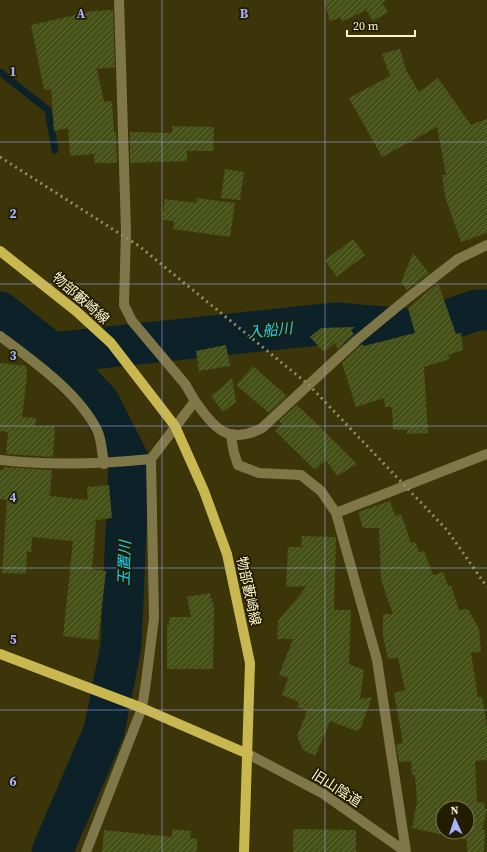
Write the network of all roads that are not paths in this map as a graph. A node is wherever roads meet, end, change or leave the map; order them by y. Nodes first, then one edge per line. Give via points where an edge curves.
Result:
1 (119, 0) edge
2 (487, 245) edge
3 (0, 251) edge
4 (0, 336) edge
5 (195, 400) junction
6 (175, 426) junction
7 (231, 436) junction
8 (487, 454) edge
9 (151, 459) junction
10 (0, 460) edge
11 (104, 464) junction
12 (336, 513) junction
13 (0, 654) edge
14 (142, 708) junction
15 (248, 754) junction
16 (86, 852) edge
17 (244, 852) edge
18 (406, 852) edge

1 - 5 street via 126,231 124,305 132,321 185,384
2 - 7 street via 458,258 403,302 357,340 262,428 250,434
3 - 6 main road, 物部藪崎線 via 76,310 111,343
4 - 11 street via 44,368 77,402 97,431
5 - 6 street
5 - 7 street via 213,426
6 - 9 street
6 - 15 main road, 物部藪崎線 via 204,491 227,554 250,663
7 - 12 street via 238,465 259,473 301,475 321,491
8 - 12 street
9 - 11 street
9 - 14 street via 154,618
10 - 11 street via 36,464
12 - 18 street via 377,660
13 - 14 main road
14 - 15 main road
14 - 16 street
15 - 17 main road, 物部藪崎線
15 - 18 street, 旧山陰道 via 322,792

